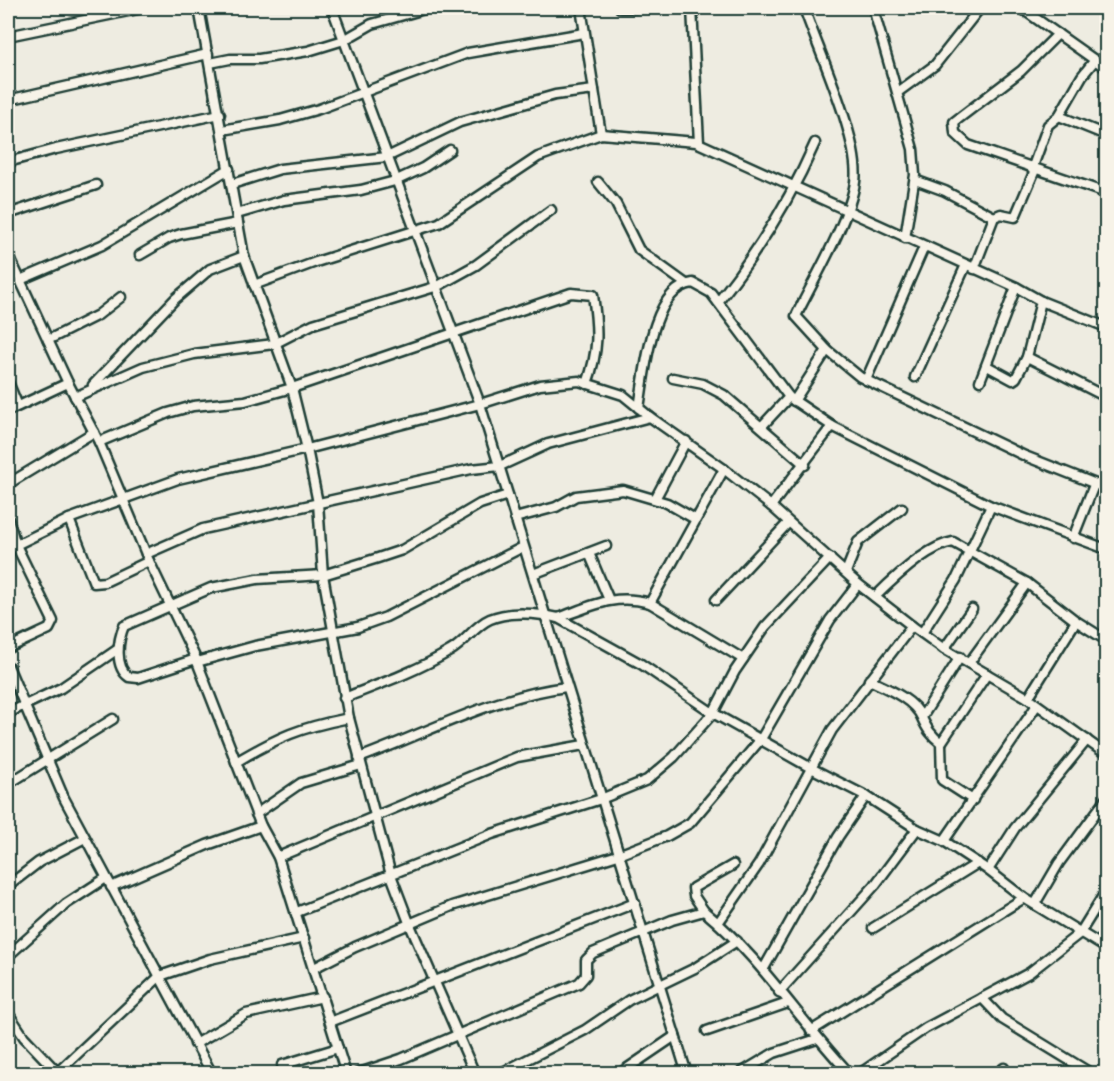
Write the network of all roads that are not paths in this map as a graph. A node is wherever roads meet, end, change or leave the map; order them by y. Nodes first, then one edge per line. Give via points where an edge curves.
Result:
1 (143, 8) edge
2 (199, 8) edge
3 (332, 8) edge
4 (428, 8) edge
5 (581, 8) edge
6 (620, 8) edge
7 (636, 8) edge
8 (692, 8) edge
9 (804, 8) edge
10 (873, 8) edge
11 (980, 8) edge
12 (1022, 8) edge
13 (584, 33) junction
14 (1058, 34) junction
15 (8, 36) edge
16 (344, 39) junction
17 (209, 58) junction
18 (1095, 60) junction
19 (1107, 68) edge
20 (594, 90) junction
21 (364, 92) junction
22 (898, 92) junction
23 (8, 100) edge
24 (220, 114) junction
25 (1059, 116) junction
26 (222, 130) junction
27 (601, 134) junction
28 (1107, 135) edge
29 (699, 143) junction
30 (815, 143) dead end
31 (450, 150) dead end
32 (387, 157) junction
33 (8, 162) edge
34 (229, 169) junction
35 (1033, 170) junction
36 (915, 180) junction
37 (395, 181) junction
38 (598, 182) dead end
39 (96, 184) dead end
40 (232, 184) junction
41 (795, 188) junction
42 (1107, 193) edge
43 (551, 210) dead end
44 (847, 211) junction
45 (8, 214) edge
46 (237, 214) junction
47 (994, 217) junction
48 (238, 224) junction
49 (415, 232) junction
50 (905, 238) junction
51 (924, 247) junction
52 (8, 254) edge
53 (140, 255) dead end
54 (244, 256) junction
55 (970, 267) junction
56 (20, 280) junction
57 (686, 284) junction
58 (254, 285) junction
59 (438, 286) junction
60 (1016, 287) junction
61 (122, 297) dead end
62 (1041, 301) junction
63 (718, 302) junction
64 (1107, 327) edge
65 (453, 334) junction
66 (48, 340) junction
67 (274, 344) junction
68 (827, 350) junction
69 (1027, 357) junction
70 (987, 366) junction
71 (915, 377) dead end
72 (673, 378) dead end
73 (866, 380) junction
74 (980, 381) dead end
75 (8, 382) edge
76 (68, 383) junction
77 (587, 384) junction
78 (91, 388) junction
79 (291, 388) junction
80 (75, 397) junction
81 (1107, 397) edge
82 (792, 399) junction
83 (480, 404) junction
84 (18, 406) junction
85 (639, 408) junction
86 (8, 411) edge
87 (650, 417) junction
88 (762, 426) junction
89 (832, 426) junction
90 (94, 432) junction
91 (686, 441) junction
92 (99, 442) junction
93 (307, 449) junction
94 (805, 465) junction
95 (500, 466) junction
96 (724, 469) junction
97 (8, 484) edge
98 (1095, 485) junction
99 (1107, 488) edge
100 (508, 495) junction
101 (655, 499) junction
102 (124, 500) junction
103 (318, 503) junction
104 (771, 506) junction
105 (991, 506) junction
106 (902, 508) dead end
107 (515, 518) junction
108 (8, 519) edge
109 (69, 519) junction
110 (695, 519) junction
111 (788, 523) junction
112 (1073, 538) junction
113 (16, 544) junction
114 (606, 546) dead end
115 (523, 547) junction
116 (8, 549) edge
117 (1107, 549) edge
118 (589, 553) junction
119 (971, 553) junction
120 (147, 558) junction
121 (830, 558) junction
122 (846, 572) junction
123 (533, 573) junction
124 (322, 575) junction
125 (1027, 583) junction
126 (858, 584) junction
127 (875, 597) junction
128 (609, 600) junction
129 (716, 600) dead end
130 (650, 603) junction
131 (172, 607) junction
132 (972, 609) dead end
133 (543, 614) junction
134 (558, 618) junction
135 (1076, 621) junction
136 (912, 626) junction
137 (334, 633) junction
138 (922, 633) junction
139 (1107, 640) edge
140 (8, 648) edge
141 (118, 649) junction
142 (944, 649) junction
143 (960, 657) junction
144 (743, 659) junction
145 (197, 660) junction
146 (969, 663) junction
147 (8, 666) edge
148 (987, 674) junction
149 (869, 680) junction
150 (566, 687) junction
151 (344, 698) junction
152 (1028, 698) junction
153 (1037, 705) junction
154 (25, 706) junction
155 (8, 713) edge
156 (713, 713) junction
157 (922, 717) junction
158 (113, 718) dead end
159 (348, 718) junction
160 (761, 739) junction
161 (1087, 740) junction
162 (941, 743) junction
163 (584, 745) junction
164 (1107, 754) edge
165 (49, 758) junction
166 (360, 761) junction
167 (236, 762) junction
168 (811, 768) junction
169 (8, 784) edge
170 (866, 796) junction
171 (601, 798) junction
172 (1107, 799) edge
173 (973, 800) junction
174 (256, 814) junction
175 (375, 818) junction
176 (261, 826) junction
177 (917, 829) junction
178 (85, 838) junction
179 (944, 841) junction
180 (618, 855) junction
181 (278, 857) junction
182 (978, 863) junction
183 (733, 865) dead end
184 (988, 870) junction
185 (391, 876) junction
186 (106, 878) junction
187 (8, 886) edge
188 (111, 887) junction
189 (1107, 891) edge
190 (1024, 898) junction
191 (635, 903) junction
192 (1035, 904) junction
193 (704, 911) junction
194 (297, 912) junction
195 (718, 923) junction
196 (410, 925) junction
197 (873, 928) dead end
198 (645, 931) junction
199 (1080, 933) junction
200 (304, 938) junction
201 (737, 941) junction
202 (1107, 948) edge
203 (8, 956) edge
204 (314, 968) junction
205 (763, 970) junction
206 (160, 976) junction
207 (435, 980) junction
208 (661, 985) junction
209 (779, 992) junction
210 (323, 997) junction
211 (982, 998) junction
212 (788, 1002) junction
213 (8, 1013) edge
214 (330, 1022) junction
215 (707, 1031) dead end
216 (457, 1034) junction
217 (814, 1035) junction
218 (675, 1036) junction
219 (195, 1044) junction
220 (338, 1048) junction
221 (282, 1065) dead end
222 (59, 1073) edge
223 (212, 1074) edge
224 (346, 1074) edge
225 (356, 1074) edge
226 (475, 1074) edge
227 (499, 1074) edge
228 (619, 1074) edge
229 (687, 1074) edge
230 (739, 1074) edge
231 (850, 1074) edge
232 (859, 1074) edge
233 (1092, 1074) edge

1 - 15 street
2 - 17 street
3 - 16 street
4 - 16 street via 372,24
5 - 13 street
6 - 7 street
8 - 29 street
9 - 44 street via 851,138 856,181
10 - 22 street
11 - 22 street via 935,65
12 - 14 street
13 - 20 street
13 - 21 street via 468,53
14 - 18 street
14 - 35 street via 1021,71 954,122 955,133 968,145
16 - 17 street via 288,56
16 - 21 street
17 - 23 street
17 - 24 street
18 - 19 street
18 - 25 street
20 - 27 street
20 - 32 street via 555,95 460,122
21 - 26 street via 280,120
21 - 32 street
22 - 36 street via 913,148
24 - 26 street
24 - 33 street
25 - 28 street
25 - 35 street via 1048,125
26 - 34 street
27 - 29 street
27 - 49 street via 538,157 439,223
29 - 41 street
30 - 41 street
31 - 37 street
32 - 37 street
32 - 40 street via 280,169
34 - 40 street
34 - 56 street via 102,245
35 - 42 street
35 - 47 street via 1016,217
36 - 47 street
36 - 50 street
37 - 46 street via 361,190 284,200
37 - 49 street
38 - 57 street via 616,204 639,250
39 - 45 street
40 - 46 street
41 - 44 street
41 - 63 street via 743,271
43 - 59 street via 476,266
44 - 50 street
44 - 68 street via 796,316
46 - 48 street
47 - 55 street
48 - 53 street via 168,238
48 - 54 street
49 - 58 street
49 - 59 street
50 - 51 street
51 - 55 street
51 - 73 street
52 - 56 street
54 - 58 street
54 - 78 street via 210,269 175,299
55 - 60 street
55 - 71 street
56 - 66 street
57 - 63 street via 703,287
57 - 85 street via 667,300 658,315
58 - 67 street
59 - 65 street
59 - 67 street via 313,324
60 - 62 street
60 - 70 street
61 - 66 street via 98,315
62 - 64 street
62 - 69 street
63 - 82 street
65 - 77 street via 571,293 593,295 597,356
65 - 79 street
65 - 83 street
66 - 76 street
67 - 78 street via 194,354 143,367
67 - 79 street
68 - 73 street
68 - 82 street
69 - 70 street via 1015,379
69 - 81 street
70 - 74 street
72 - 88 street via 717,391
73 - 98 street
75 - 84 street
76 - 80 street
76 - 84 street
77 - 83 street via 579,381 540,385
77 - 85 street via 623,395
78 - 80 street
79 - 92 street via 245,401 193,406 168,413
79 - 93 street
80 - 90 street
82 - 88 street
82 - 89 street
83 - 93 street
83 - 95 street
84 - 86 street
85 - 87 street
87 - 91 street
87 - 95 street via 549,444
88 - 94 street
89 - 94 street
89 - 105 street
90 - 92 street
90 - 97 street
91 - 96 street
91 - 101 street
92 - 102 street
93 - 102 street via 178,479
93 - 103 street
94 - 104 street
95 - 100 street
95 - 103 street
96 - 104 street
96 - 110 street
98 - 99 street
98 - 112 street
100 - 107 street
100 - 124 street via 460,514 402,550
101 - 107 street via 623,490 595,492
101 - 110 street
102 - 109 street
102 - 120 street
103 - 120 street via 203,529
103 - 124 street
104 - 111 street
105 - 112 street
105 - 119 street
106 - 122 street via 858,542
107 - 115 street
108 - 113 street
109 - 113 street
109 - 120 street via 94,583 105,582
110 - 130 street
111 - 121 street
111 - 129 street
112 - 117 street
113 - 116 street
113 - 140 street via 53,621 50,629
114 - 118 street
115 - 123 street
115 - 137 street via 386,617
118 - 123 street
118 - 128 street
119 - 125 street
119 - 127 street via 953,542 946,543 914,563
119 - 138 street
120 - 131 street
121 - 122 street
121 - 144 street via 778,610
122 - 126 street
123 - 133 street
124 - 131 street via 257,579 211,588
124 - 137 street
125 - 135 street
125 - 146 street
126 - 127 street
126 - 160 street via 825,628
127 - 136 street
128 - 130 street via 631,598
128 - 134 street
130 - 144 street
131 - 141 street via 124,626
131 - 145 street
132 - 142 street
133 - 134 street
133 - 150 street
133 - 151 street via 489,619 453,650 420,668
134 - 156 street via 641,664
135 - 139 street
135 - 152 street
136 - 138 street
136 - 149 street
137 - 145 street
137 - 151 street
138 - 142 street
141 - 145 street via 125,675 134,678
141 - 154 street via 61,688
142 - 143 street
143 - 146 street
143 - 157 street
144 - 156 street
145 - 167 street
146 - 148 street
147 - 154 street
148 - 152 street
148 - 162 street
149 - 157 street via 893,691
149 - 168 street via 832,730
150 - 163 street
150 - 166 street via 483,708
151 - 159 street
152 - 153 street
153 - 161 street
153 - 173 street
154 - 155 street
154 - 165 street
156 - 160 street
156 - 171 street via 674,757 647,780
157 - 162 street via 923,725
158 - 165 street
159 - 166 street
159 - 167 street via 278,737
160 - 168 street
160 - 180 street via 690,823
161 - 164 street
161 - 184 street via 1015,828
162 - 173 street via 942,780
163 - 171 street
163 - 175 street via 517,758
165 - 169 street
165 - 178 street
166 - 174 street via 301,783
166 - 175 street
167 - 174 street
168 - 170 street
168 - 195 street via 759,864
170 - 177 street
170 - 205 street via 838,837
171 - 180 street
171 - 185 street via 492,834
172 - 192 street via 1059,863
173 - 179 street
174 - 176 street
175 - 181 street
175 - 185 street
176 - 181 street
176 - 188 street
177 - 179 street
177 - 209 street via 875,885
178 - 186 street
178 - 187 street via 39,862
179 - 182 street
180 - 191 street
180 - 196 street via 463,903
181 - 194 street
182 - 184 street
182 - 197 street
183 - 193 street via 693,888
184 - 190 street
185 - 194 street
185 - 196 street
186 - 188 street
186 - 203 street via 66,904
188 - 206 street
189 - 199 street
190 - 192 street
190 - 217 street
191 - 198 street
191 - 207 street
192 - 199 street
193 - 195 street
193 - 198 street
194 - 200 street
195 - 201 street
196 - 204 street
196 - 207 street
198 - 208 street
198 - 216 street via 589,956 584,964 586,975 579,983
199 - 202 street
199 - 211 street via 1029,973
200 - 204 street
200 - 206 street via 210,959
201 - 205 street
201 - 208 street
204 - 210 street
205 - 209 street
206 - 219 street
206 - 222 street
207 - 214 street
207 - 216 street
208 - 218 street
208 - 227 street
209 - 212 street
210 - 214 street
210 - 219 street via 246,1014
211 - 232 street via 926,1028
211 - 233 street via 1002,1018
212 - 215 street
212 - 217 street
213 - 222 street
214 - 220 street
216 - 225 street
216 - 226 street
217 - 230 street
217 - 231 street
218 - 228 street
218 - 229 street
219 - 223 street
220 - 221 street
220 - 224 street

